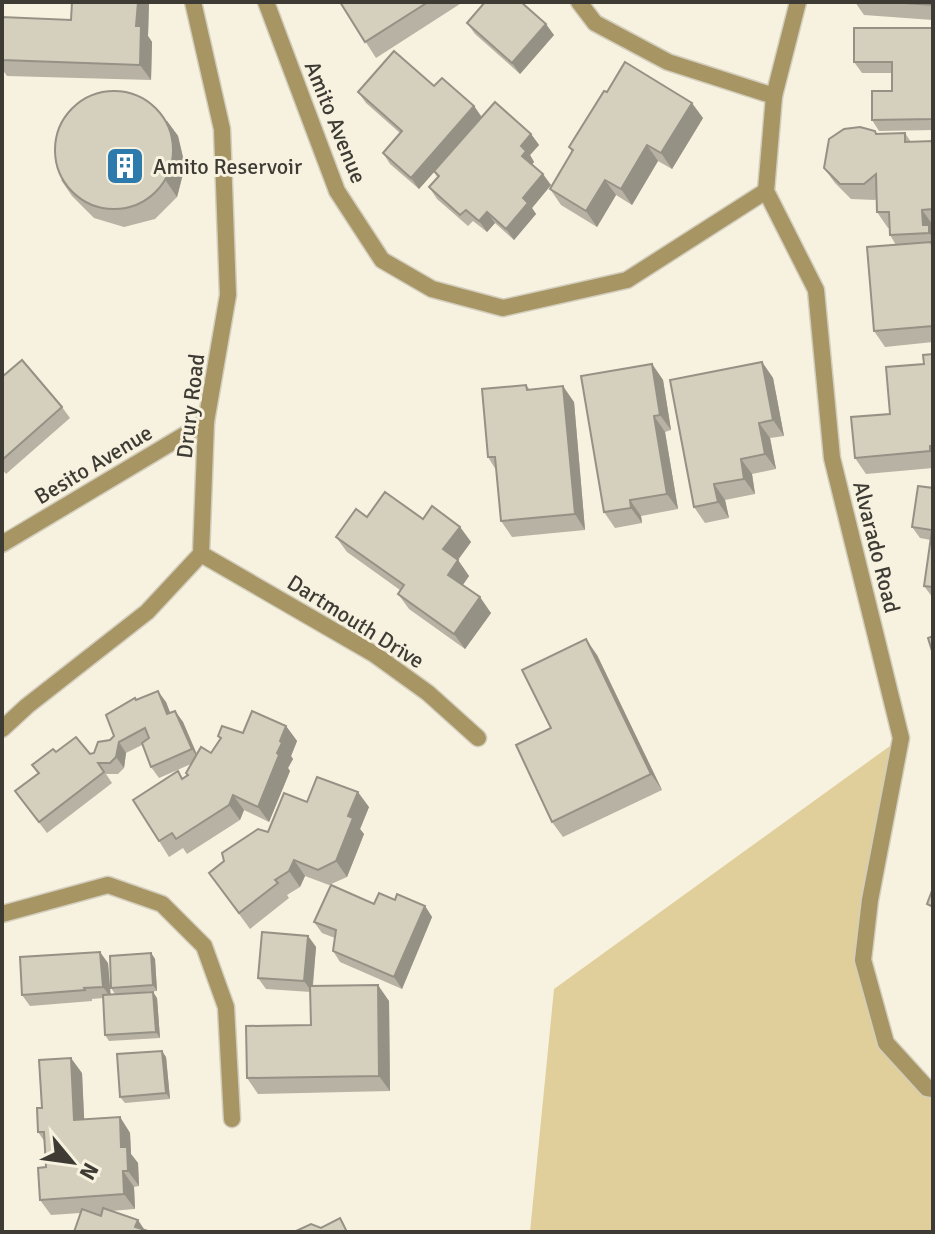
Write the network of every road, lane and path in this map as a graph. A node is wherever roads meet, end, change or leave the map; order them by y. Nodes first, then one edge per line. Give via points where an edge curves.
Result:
1 (193, 2) edge
2 (266, 2) edge
3 (579, 2) edge
4 (798, 2) edge
5 (774, 96) junction
6 (766, 191) junction
7 (206, 422) junction
8 (2, 544) edge
9 (201, 554) junction
10 (2, 729) edge
11 (478, 738) dead end
12 (2, 914) edge
13 (933, 1089) edge
14 (232, 1119) dead end

1 - 7 street, Drury Road via 222,129 228,295
2 - 6 street, Amito Avenue via 337,191 382,260 432,289 503,308 627,280
3 - 5 street via 595,23 668,62
4 - 5 street
5 - 6 street
6 - 13 street, Alvarado Road via 816,290 832,458 901,738 863,960 886,1043
7 - 8 street, Besito Avenue
7 - 9 street, Drury Road
9 - 10 street via 147,612
9 - 11 street, Dartmouth Drive via 374,654
12 - 14 street via 108,885 162,904 204,946 226,1007

